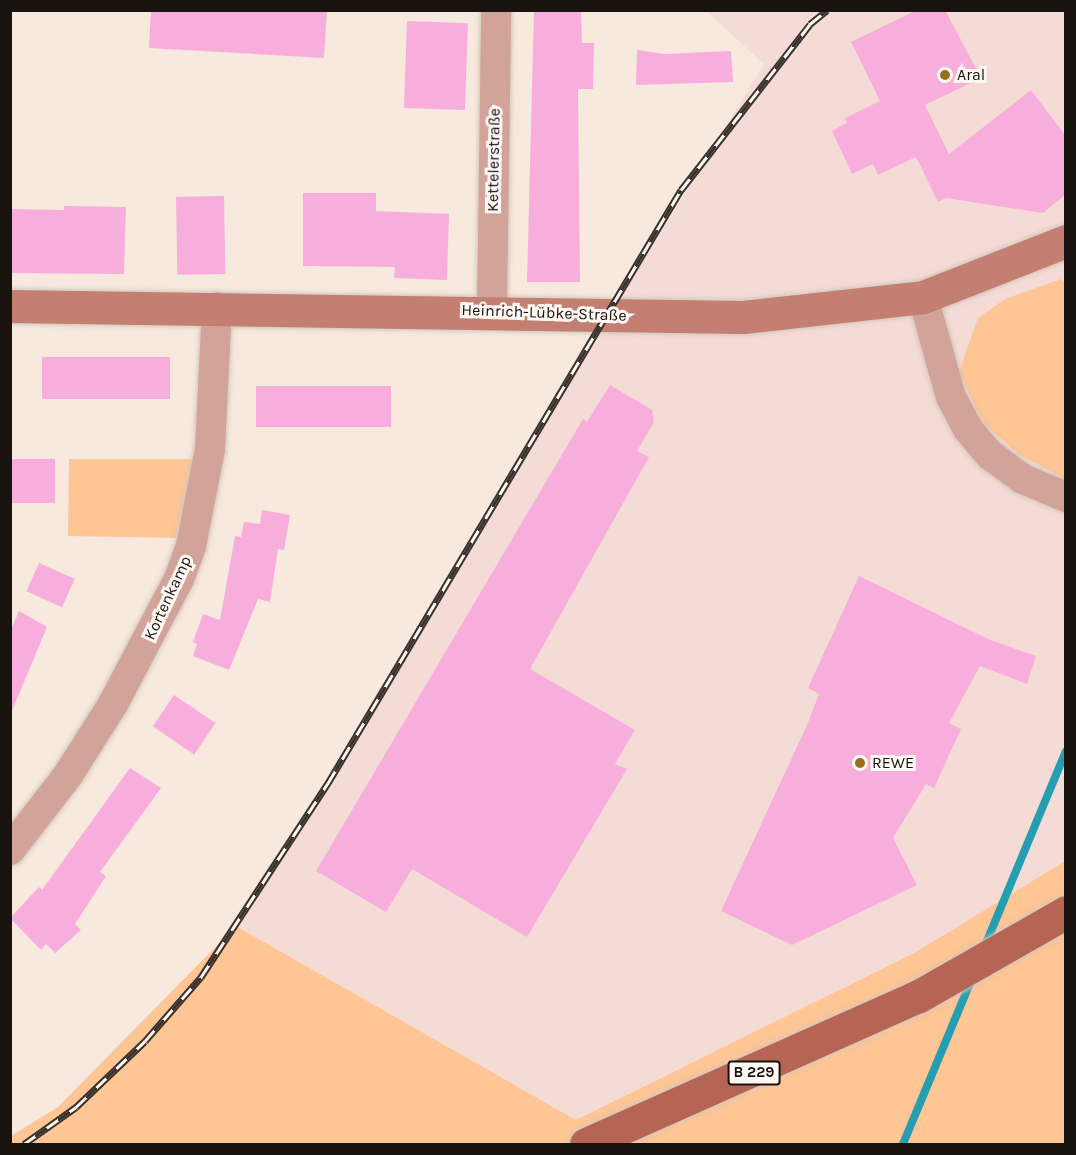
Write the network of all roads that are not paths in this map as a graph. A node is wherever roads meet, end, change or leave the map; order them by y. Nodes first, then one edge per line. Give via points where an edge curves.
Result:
1 (496, 10) edge
2 (1065, 241) edge
3 (923, 297) junction
4 (10, 306) edge
5 (217, 307) junction
6 (492, 310) junction
7 (1065, 497) edge
8 (10, 850) edge
9 (1065, 912) edge
10 (586, 1144) edge

1 - 6 street, Kettelerstraße
2 - 3 street, Heinrich-Lübke-Straße
3 - 6 street, Heinrich-Lübke-Straße via 743,317
3 - 7 street via 951,397 968,429 990,455 1023,479
4 - 5 street, Heinrich-Lübke-Straße
5 - 6 street, Heinrich-Lübke-Straße
5 - 8 street, Kortenkamp via 210,449 191,546 179,579 107,714 68,775
9 - 10 main road, B 229 via 1026,939 920,996

